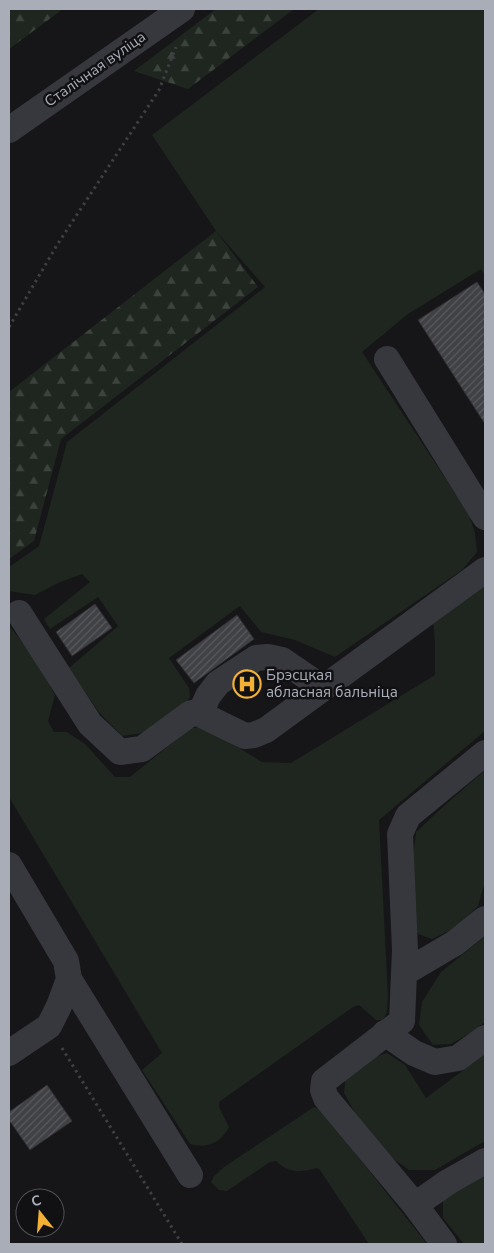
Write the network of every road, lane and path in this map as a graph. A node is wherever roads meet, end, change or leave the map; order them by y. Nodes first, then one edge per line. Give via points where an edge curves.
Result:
1 (182, 9) edge
2 (176, 45) dead end
3 (9, 130) edge
4 (9, 327) edge
5 (387, 359) dead end
6 (485, 518) edge
7 (485, 570) edge
8 (19, 613) dead end
9 (323, 688) junction
10 (200, 714) junction
11 (485, 753) edge
12 (9, 865) edge
13 (485, 919) edge
14 (404, 973) junction
15 (69, 979) junction
16 (48, 1026) junction
17 (384, 1033) junction
18 (485, 1038) edge
19 (9, 1053) edge
20 (485, 1161) edge
21 (190, 1175) dead end
22 (415, 1205) junction
23 (182, 1244) edge
24 (444, 1244) edge

1 - 3 street, Сталічная вуліца
2 - 4 path via 159,90 57,245
5 - 6 street
7 - 9 street
8 - 10 street via 90,724 120,752 142,749 192,713
9 - 10 street via 266,730 254,735 245,736
9 - 10 street via 282,660 256,658 218,684
11 - 14 street via 408,816 400,834
12 - 15 street via 66,961
13 - 14 street via 455,943
14 - 17 street via 402,1021
15 - 16 street
15 - 21 street
16 - 19 street
16 - 23 path
17 - 18 street via 414,1053 435,1062 458,1058
17 - 22 street via 324,1081 324,1090 326,1098
20 - 22 street
22 - 24 street

